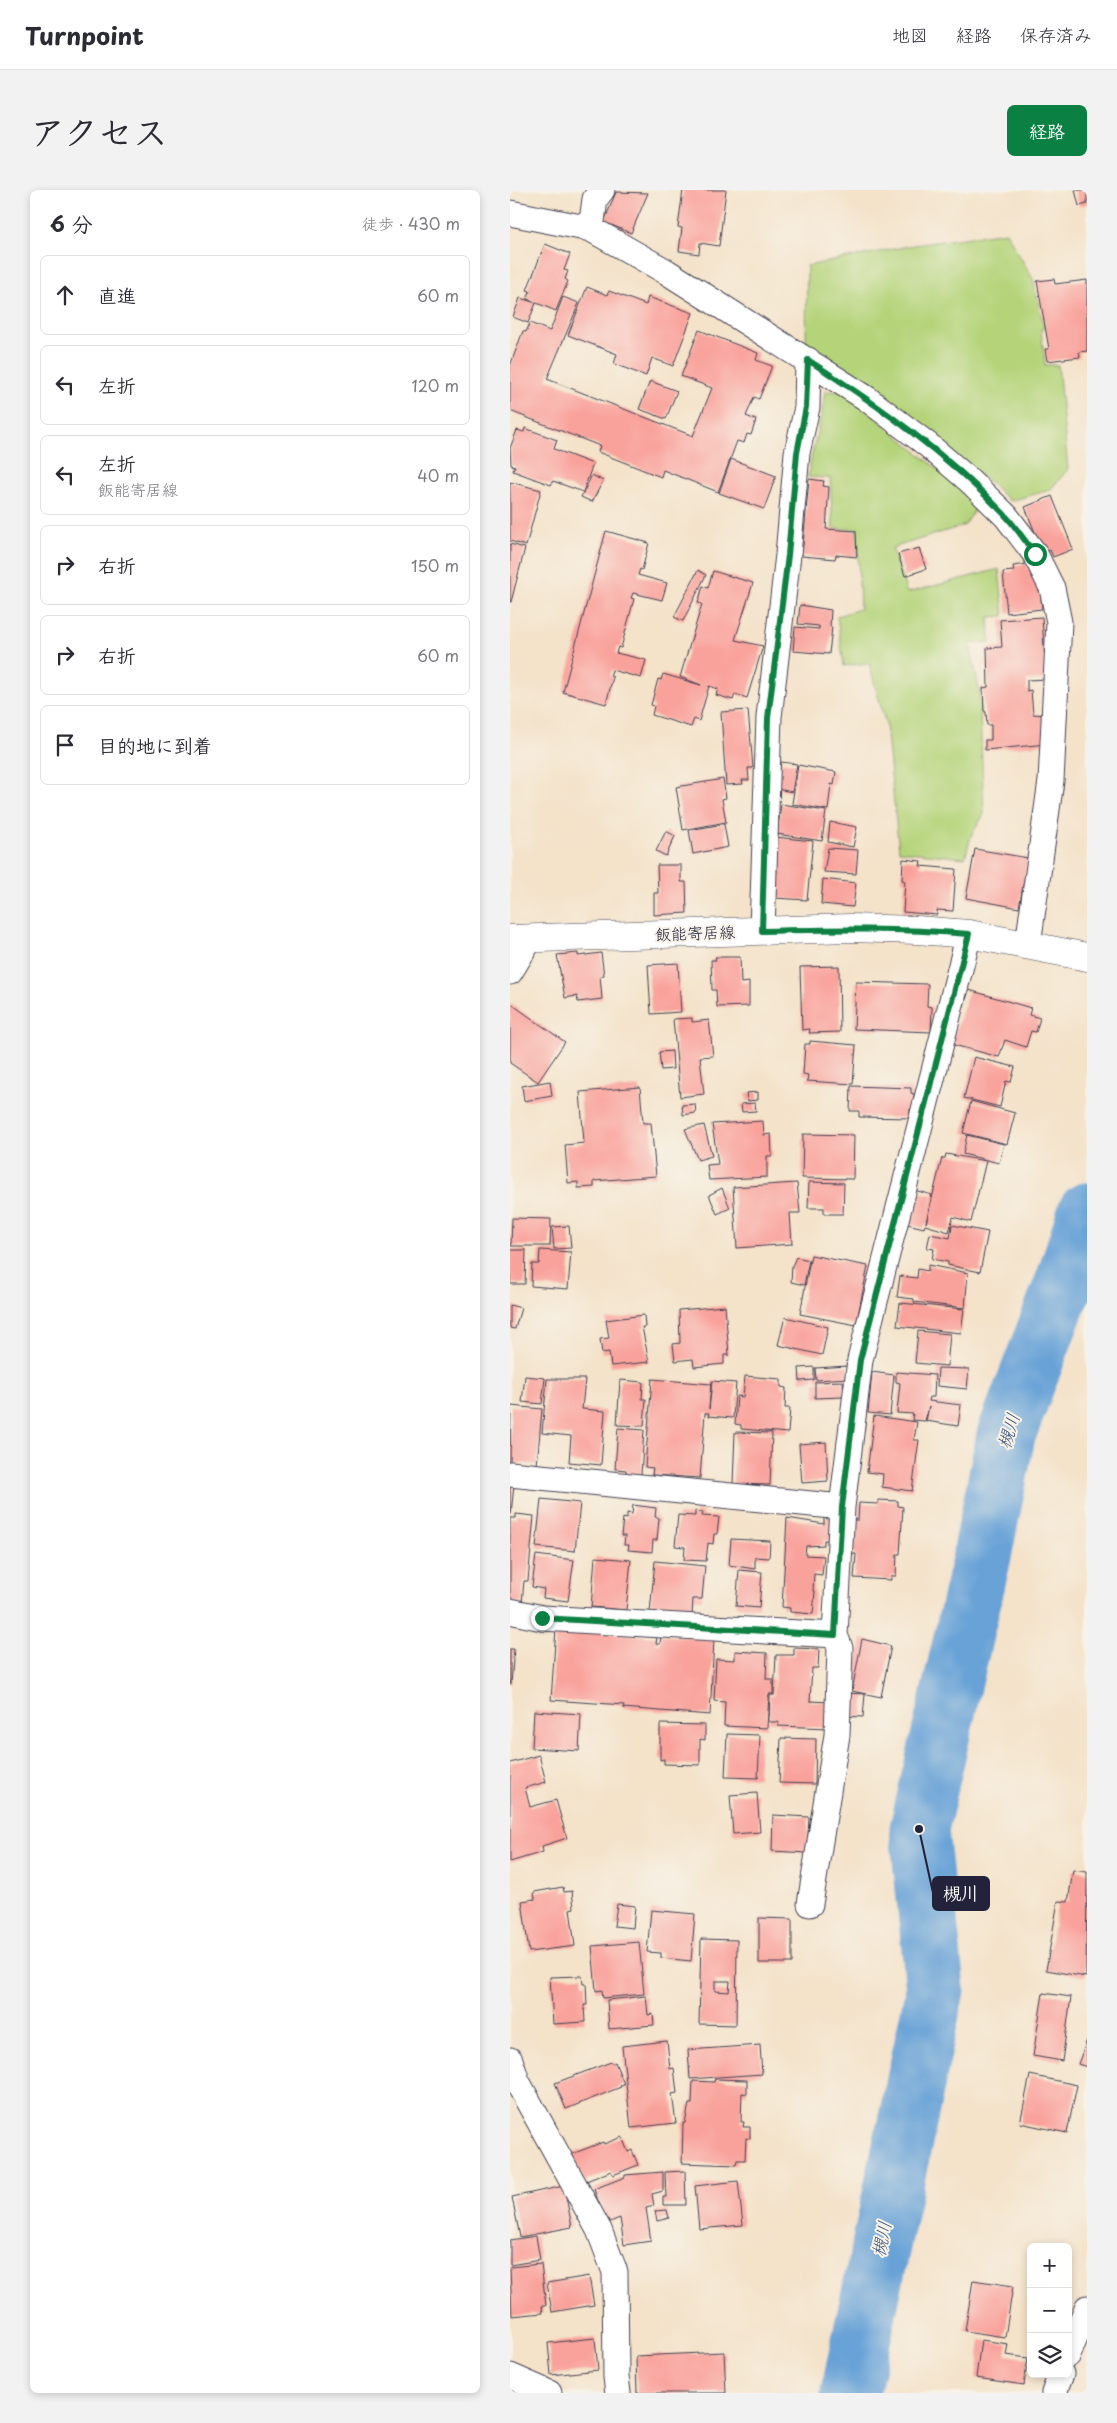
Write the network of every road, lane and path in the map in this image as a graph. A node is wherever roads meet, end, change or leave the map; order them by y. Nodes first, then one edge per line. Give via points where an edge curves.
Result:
1 (602, 190) edge
2 (510, 213) edge
3 (591, 229) junction
4 (808, 360) junction
5 (762, 931) junction
6 (969, 934) junction
7 (520, 939) edge
8 (1028, 944) junction
9 (1074, 954) edge
10 (510, 972) edge
11 (510, 1474) edge
12 (842, 1507) junction
13 (510, 1611) edge
14 (835, 1635) junction
15 (810, 1904) dead end
16 (510, 2060) edge
17 (1087, 2308) edge
18 (1072, 2345) edge
19 (510, 2376) edge
20 (1060, 2378) edge
21 (549, 2393) edge
22 (618, 2393) edge
23 (1054, 2393) edge

1 - 3 street via 595,200
2 - 3 street
3 - 4 street
4 - 5 street via 806,407 797,453 768,718
4 - 8 street via 866,398 970,481 1006,516 1035,554 1052,588 1059,622 1055,722 1051,781
5 - 6 main road, 飯能寄居線 via 850,928
5 - 7 main road, 飯能寄居線
6 - 8 main road, 飯能寄居線
6 - 12 street via 860,1360
7 - 10 street
8 - 9 main road, 飯能寄居線
11 - 12 street
12 - 14 street
13 - 14 street via 542,1618
14 - 15 street via 840,1648 837,1735
16 - 22 street via 517,2081 599,2230 615,2272
17 - 18 street
19 - 21 street
20 - 23 street

